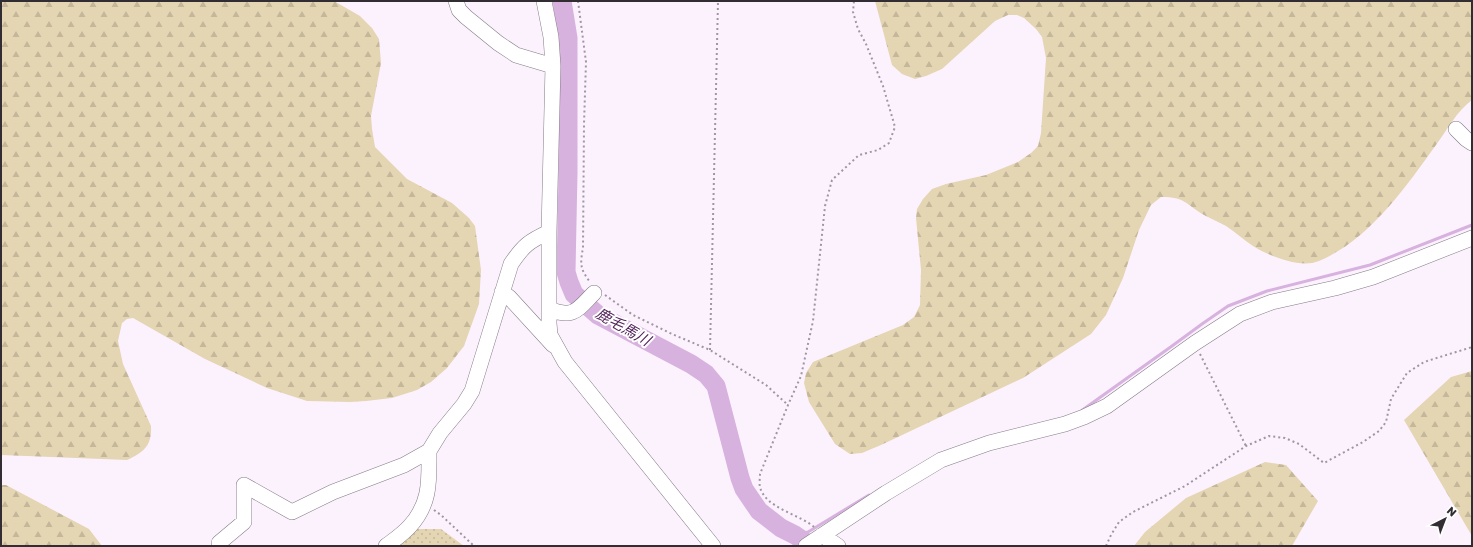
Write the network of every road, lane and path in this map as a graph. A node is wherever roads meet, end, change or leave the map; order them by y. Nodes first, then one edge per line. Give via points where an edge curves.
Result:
1 (456, 1) edge
2 (544, 1) edge
3 (578, 1) edge
4 (718, 1) edge
5 (854, 1) edge
6 (553, 66) junction
7 (1456, 129) dead end
8 (1472, 143) edge
9 (549, 232) junction
10 (1472, 238) edge
11 (595, 291) junction
12 (502, 292) junction
13 (549, 309) junction
14 (1195, 343) junction
15 (1472, 346) edge
16 (556, 348) junction
17 (710, 350) junction
18 (788, 404) junction
19 (1246, 446) junction
20 (430, 451) junction
21 (425, 504) junction
22 (816, 537) edge
23 (219, 543) dead end
24 (386, 546) edge
25 (474, 546) edge
26 (713, 546) edge
27 (838, 546) edge
28 (1106, 546) edge

1 - 6 street via 459,10 498,43 516,55
2 - 6 street
3 - 11 path via 586,62 583,248 580,262
4 - 17 path
5 - 18 path via 858,29 883,86 895,127 889,144 878,150 859,154 832,180 825,206 813,321 801,376
6 - 9 street
7 - 8 street
9 - 12 street via 531,240 520,250 511,264
9 - 13 street
10 - 14 street via 1373,277 1272,302 1240,314
11 - 13 street via 576,311 569,314
11 - 17 path via 633,315
12 - 16 street
12 - 20 street via 472,391 440,433
13 - 16 street via 550,335
14 - 19 path
14 - 22 street via 1107,406 1065,424 989,443 941,460
15 - 19 path via 1424,362 1407,373 1391,398 1386,422 1379,431 1324,463 1299,444 1285,438 1269,436
16 - 26 street
17 - 18 path via 766,385
18 - 22 path via 760,474 759,486 765,497 780,508 806,520
19 - 28 path via 1185,486 1119,522
20 - 21 street
20 - 23 street via 404,465 332,492 292,512 244,485 244,522
21 - 24 street via 410,526
21 - 25 path via 441,515
22 - 27 street

